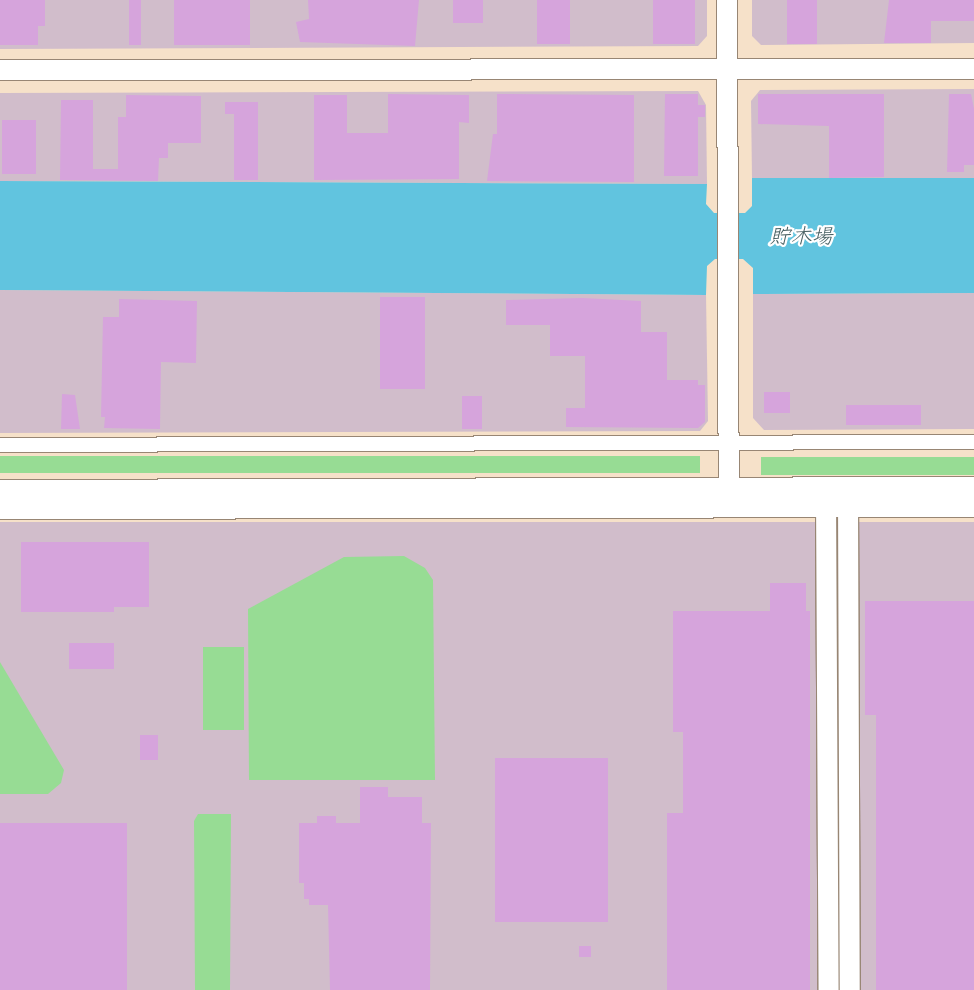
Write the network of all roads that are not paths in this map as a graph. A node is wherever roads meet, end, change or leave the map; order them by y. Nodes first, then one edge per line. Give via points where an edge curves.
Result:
1 (727, 0) edge
2 (728, 69) junction
3 (974, 69) edge
4 (0, 70) edge
5 (974, 442) edge
6 (728, 443) junction
7 (0, 445) edge
8 (974, 487) edge
9 (729, 488) junction
10 (0, 490) edge
11 (826, 498) junction
12 (848, 498) junction
13 (974, 507) edge
14 (0, 509) edge
15 (829, 990) edge
16 (850, 990) edge

1 - 2 street
2 - 3 street
2 - 4 street
2 - 6 street via 731,183
5 - 6 street
6 - 7 street
6 - 9 street
8 - 12 street
9 - 10 street
9 - 11 street
11 - 12 street
11 - 14 street
11 - 15 street
12 - 13 street
12 - 16 street

